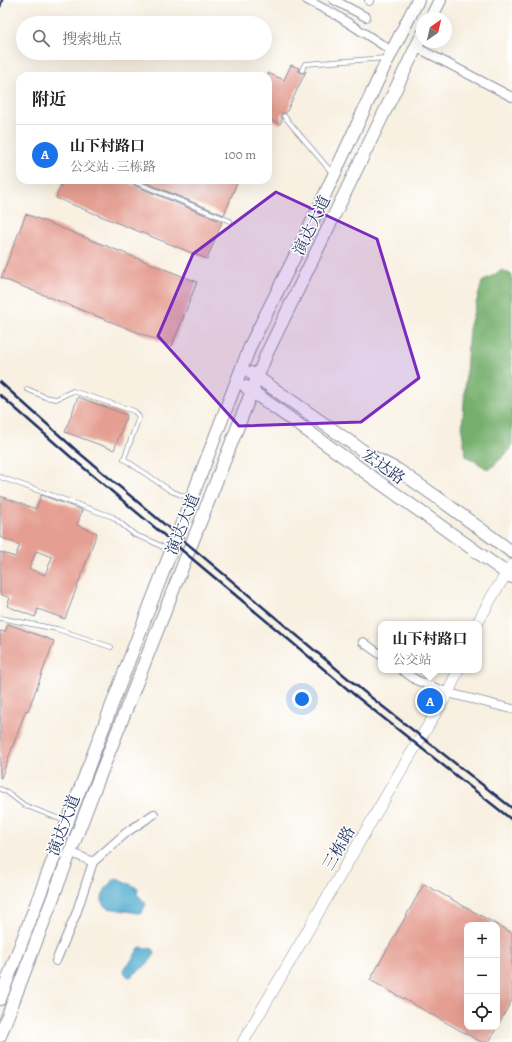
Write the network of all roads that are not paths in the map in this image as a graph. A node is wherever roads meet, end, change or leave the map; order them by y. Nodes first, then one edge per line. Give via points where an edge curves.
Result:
1 (308, 0) edge
2 (334, 0) edge
3 (418, 0) edge
4 (440, 0) edge
5 (348, 3) edge
6 (434, 12) edge
7 (366, 17) dead end
8 (416, 47) edge
9 (418, 48) edge
10 (390, 54) junction
11 (302, 70) dead end
12 (512, 97) edge
13 (284, 116) dead end
14 (334, 174) junction
15 (140, 184) edge
16 (230, 221) dead end
17 (242, 366) junction
18 (257, 377) junction
19 (236, 381) junction
20 (27, 389) dead end
21 (251, 391) junction
22 (0, 476) edge
23 (191, 499) junction
24 (171, 551) junction
25 (512, 552) edge
26 (510, 572) edge
27 (0, 618) edge
28 (479, 621) edge
29 (363, 642) dead end
30 (111, 647) dead end
31 (378, 653) edge
32 (406, 673) edge
33 (457, 673) edge
34 (448, 693) junction
35 (512, 709) edge
36 (0, 789) edge
37 (154, 814) dead end
38 (68, 821) junction
39 (70, 852) junction
40 (93, 862) junction
41 (56, 961) dead end
42 (2, 986) edge
43 (0, 1000) edge
44 (0, 1036) edge
45 (243, 1042) edge

1 - 10 street via 336,15
2 - 5 street
3 - 10 main road, 演达大道
4 - 6 main road
5 - 7 street
8 - 18 main road, 演达大道
9 - 12 street
10 - 11 lane via 305,64
10 - 14 main road, 演达大道
13 - 14 lane
14 - 17 main road, 演达大道
15 - 16 lane
17 - 18 main road, 宏达路
17 - 19 main road, 演达大道
18 - 21 main road, 演达大道
18 - 25 main road, 宏达路 via 369,455 398,470
19 - 21 main road, 宏达路
19 - 23 main road, 演达大道
20 - 23 lane via 56,399 73,391 134,411 139,417 124,459 171,491
21 - 26 main road, 宏达路
21 - 39 main road, 演达大道
22 - 24 lane via 113,517 135,535
23 - 24 main road, 演达大道
24 - 38 main road, 演达大道
26 - 28 main road
27 - 30 lane via 57,629
29 - 31 street
32 - 34 street via 416,680
33 - 34 main road, 三栋路
34 - 35 street
34 - 45 main road, 三栋路
36 - 38 lane via 24,805
37 - 40 street via 127,832
38 - 42 main road, 演达大道
39 - 40 street
39 - 44 main road, 演达大道
40 - 41 street via 76,914
42 - 43 main road, 演达大道

